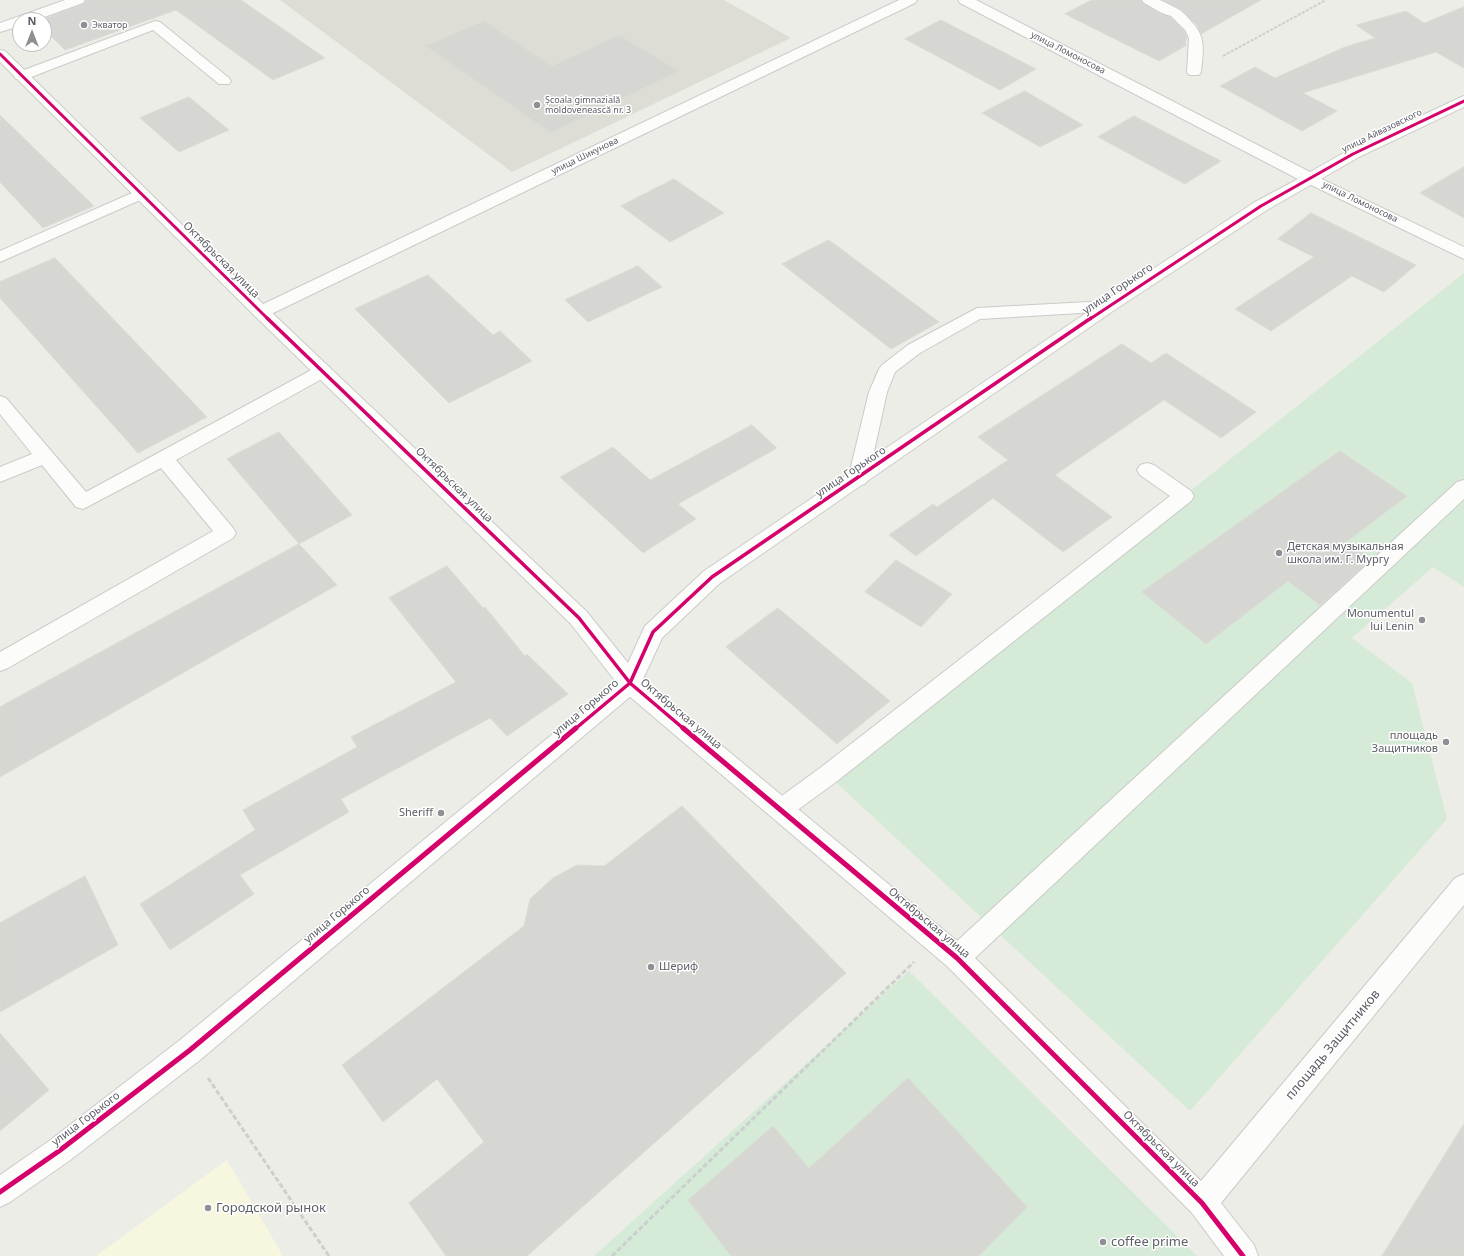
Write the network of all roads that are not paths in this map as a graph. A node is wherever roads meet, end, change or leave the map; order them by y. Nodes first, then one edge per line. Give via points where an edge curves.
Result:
1 (78, 0) edge
2 (910, 0) edge
3 (965, 0) edge
4 (1157, 1) edge
5 (44, 12) edge
6 (1174, 13) joint
7 (12, 23) edge
8 (0, 28) edge
9 (0, 54) edge
10 (1194, 72) road end
11 (21, 76) junction
12 (224, 81) dead end
13 (1464, 101) edge
14 (1309, 178) junction
15 (141, 194) junction
16 (1464, 254) edge
17 (0, 257) edge
18 (1107, 307) junction
19 (260, 312) junction
20 (323, 371) junction
21 (0, 402) edge
22 (44, 456) junction
23 (164, 459) junction
24 (1147, 470) dead end
25 (0, 475) edge
26 (858, 478) junction
27 (1464, 487) edge
28 (0, 662) edge
29 (630, 683) junction
30 (780, 810) junction
31 (1464, 886) edge
32 (957, 958) junction
33 (0, 1192) edge
34 (1202, 1203) junction
35 (1233, 1251) edge

1 - 5 lane
2 - 19 street, улица Шикунова
3 - 14 street, улица Ломоносова
4 - 6 street
6 - 10 lane via 1192,27 1197,40
7 - 8 lane
9 - 11 street, Октябрьская улица
11 - 12 lane via 155,25
11 - 15 street, Октябрьская улица
13 - 14 street, улица Айвазовского
14 - 16 street, улица Ломоносова
14 - 18 street, улица Горького via 1261,206
15 - 17 lane
15 - 19 street, Октябрьская улица
18 - 26 street, улица Горького
18 - 26 lane via 977,314 914,349 888,369 878,392
19 - 20 street, Октябрьская улица
20 - 23 lane
20 - 29 street, Октябрьская улица via 579,618
21 - 22 lane
22 - 23 lane via 83,502
22 - 25 lane
23 - 28 lane via 226,533
24 - 30 lane via 1184,496
26 - 29 street, улица Горького via 712,577 653,632
27 - 32 street
29 - 30 street, Октябрьская улица
29 - 33 street, улица Горького via 190,1050
30 - 32 street, Октябрьская улица
31 - 34 street, площадь Защитников
32 - 34 street, Октябрьская улица
34 - 35 street, Октябрьская улица

